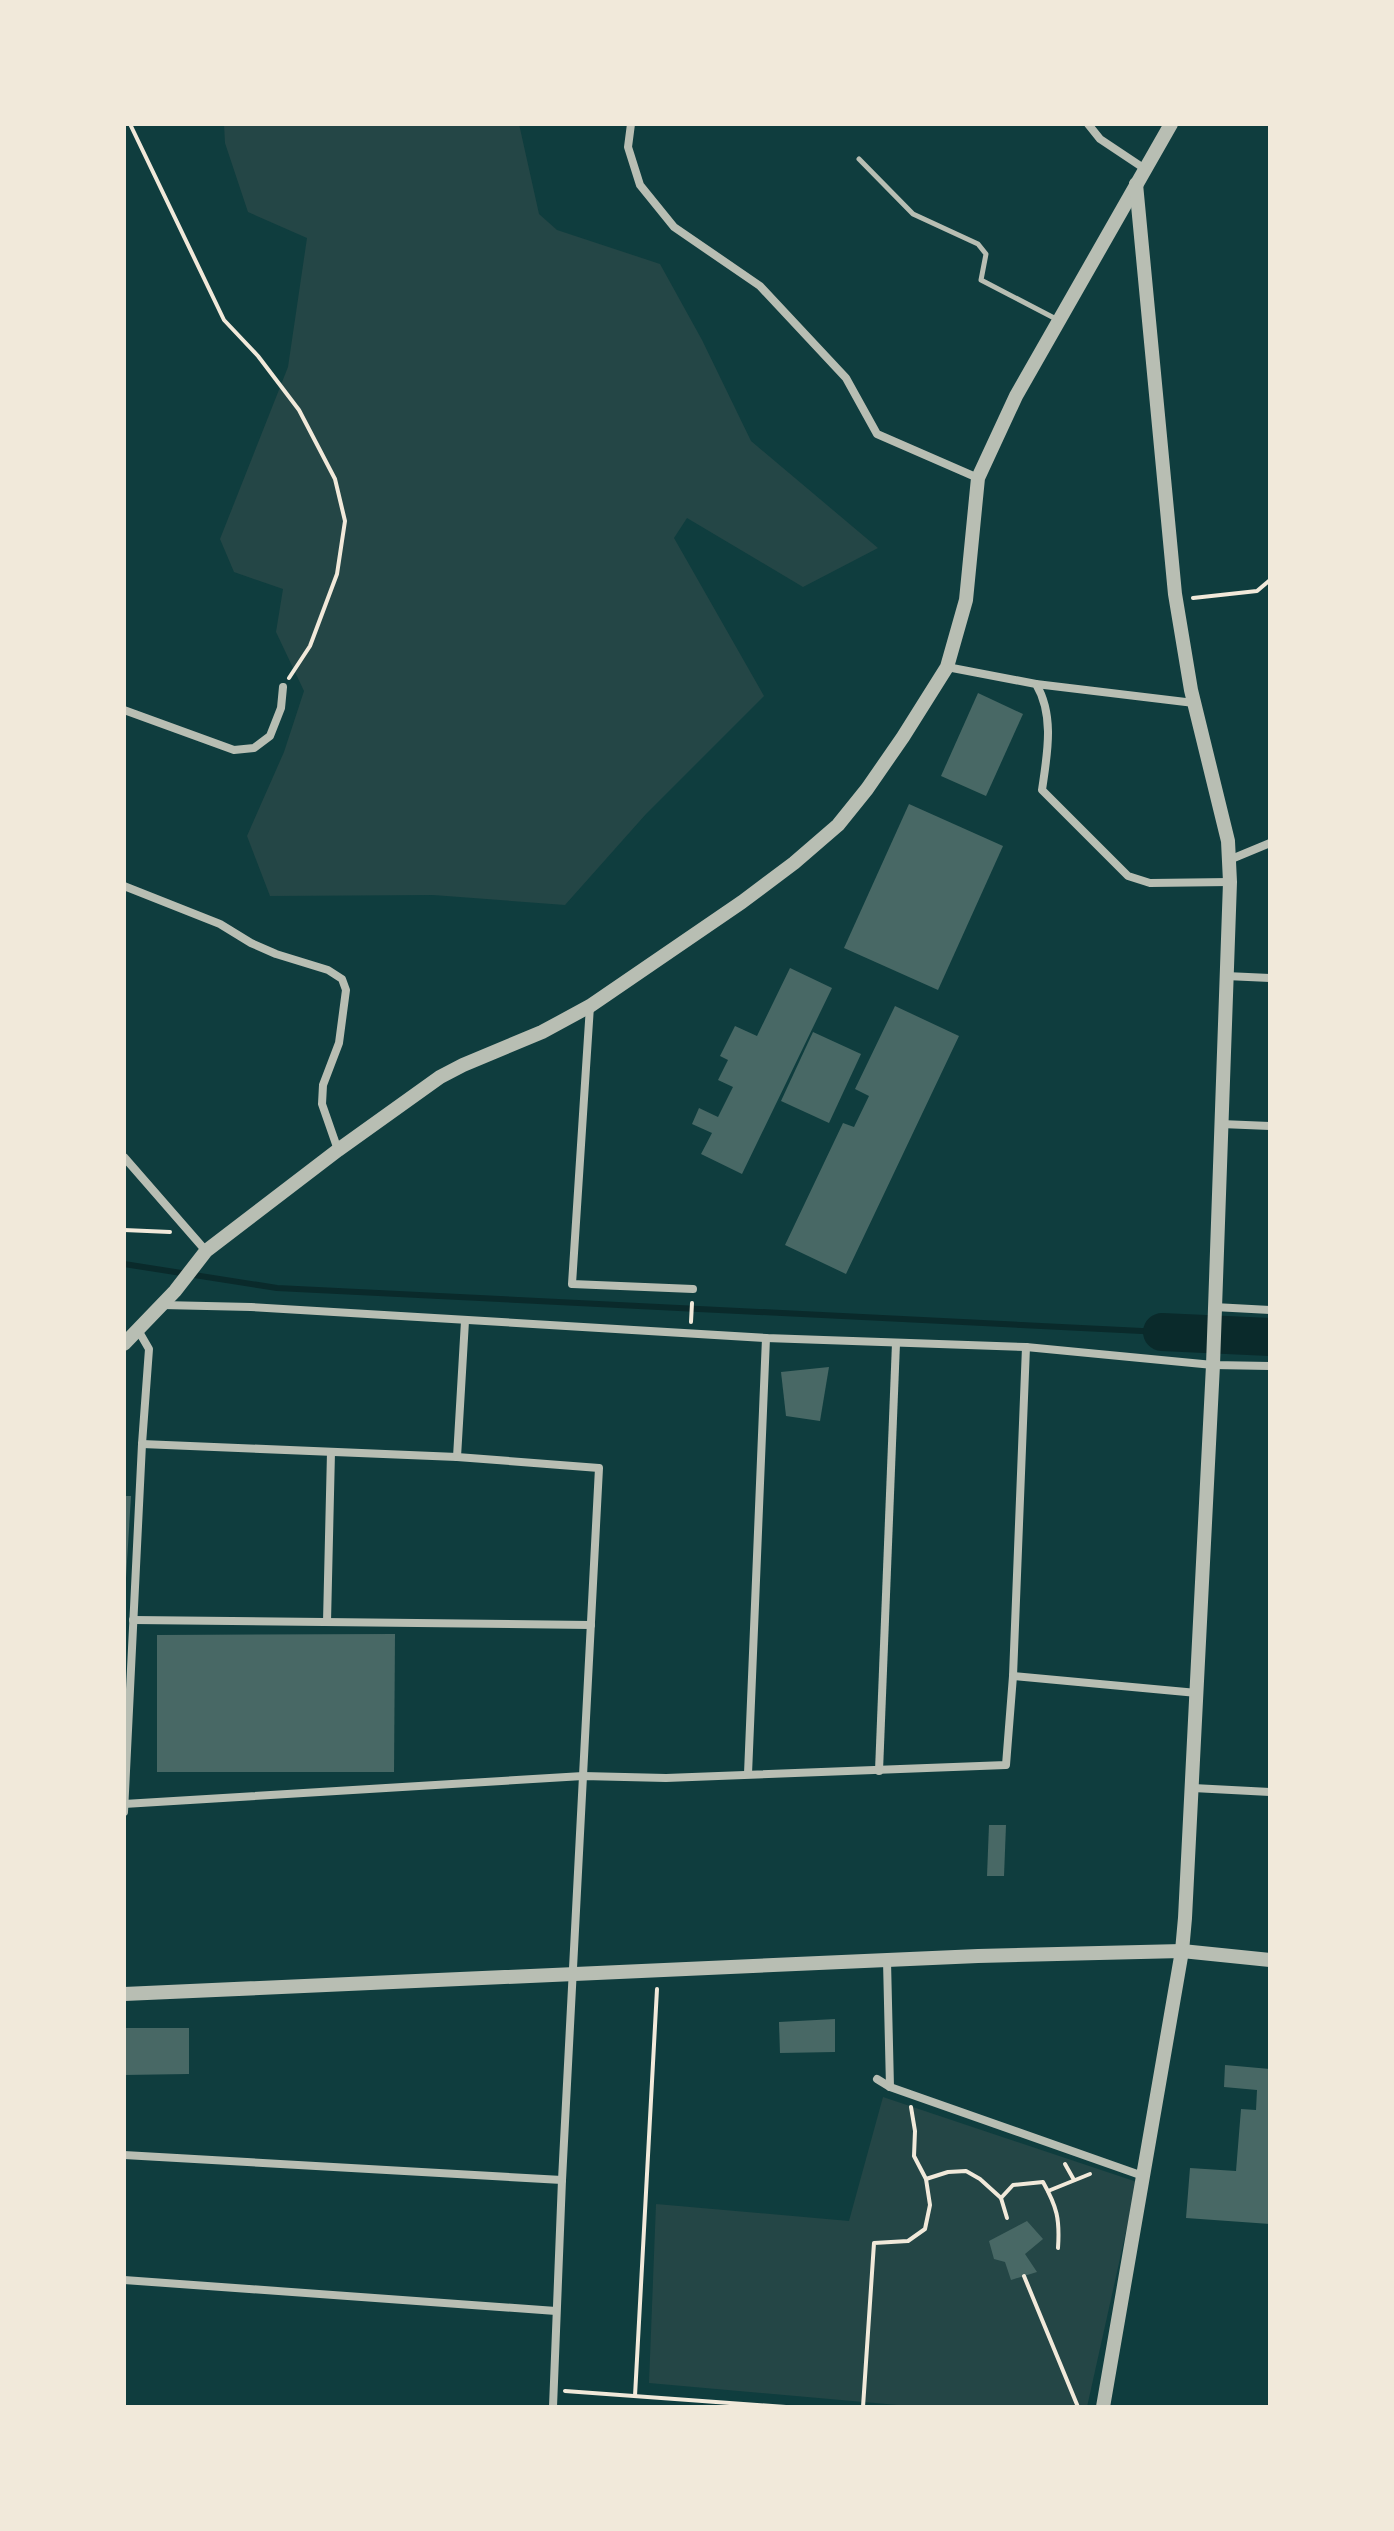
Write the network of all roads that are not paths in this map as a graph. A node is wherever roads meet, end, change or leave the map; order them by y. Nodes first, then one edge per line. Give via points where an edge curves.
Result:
1 (631, 124) edge
2 (1088, 124) edge
3 (1171, 124) edge
4 (859, 159) dead end
5 (1145, 169) junction
6 (1136, 184) junction
7 (1058, 320) junction
8 (978, 478) junction
9 (947, 667) junction
10 (1036, 684) junction
11 (283, 687) road end
12 (1194, 703) junction
13 (124, 710) edge
14 (1270, 843) edge
15 (1229, 860) junction
16 (1230, 882) junction
17 (124, 886) edge
18 (1226, 976) junction
19 (1270, 978) edge
20 (590, 1006) junction
21 (1221, 1124) junction
22 (1270, 1126) edge
23 (338, 1150) junction
24 (124, 1157) edge
25 (202, 1255) junction
26 (693, 1292) road end
27 (162, 1305) junction
28 (1270, 1310) edge
29 (1214, 1314) junction
30 (465, 1321) junction
31 (138, 1330) junction
32 (766, 1338) junction
33 (896, 1343) junction
34 (124, 1344) edge
35 (1026, 1347) junction
36 (1213, 1359) junction
37 (1270, 1366) edge
38 (142, 1444) junction
39 (331, 1452) junction
40 (457, 1457) junction
41 (133, 1620) junction
42 (327, 1622) junction
43 (591, 1625) junction
44 (1013, 1676) junction
45 (1197, 1693) junction
46 (879, 1771) junction
47 (748, 1774) junction
48 (583, 1776) junction
49 (1193, 1788) junction
50 (1270, 1792) edge
51 (124, 1804) edge
52 (124, 1812) edge
53 (1182, 1951) junction
54 (1270, 1960) edge
55 (887, 1961) junction
56 (574, 1974) junction
57 (124, 1994) edge
58 (877, 2079) dead end
59 (890, 2087) junction
60 (124, 2155) edge
61 (1143, 2176) junction
62 (562, 2180) junction
63 (124, 2280) edge
64 (556, 2311) junction
65 (553, 2407) edge
66 (1103, 2407) edge

1 - 8 street via 628,147 640,185 674,227 760,286 846,378 877,434
2 - 5 street via 1100,139
3 - 5 street
4 - 7 lane via 913,214 978,244 986,254 981,280
5 - 6 street
6 - 7 street
6 - 12 street via 1175,594
7 - 8 street
8 - 9 street via 966,600
9 - 10 street
9 - 20 street via 838,825 742,902
10 - 12 street
10 - 16 street via 1045,700 1048,747 1042,790 1128,876 1150,883
11 - 13 street via 270,736 254,748 234,750
12 - 15 street
14 - 15 street
15 - 16 street
16 - 18 street
17 - 23 street via 342,979 346,990 339,1043 323,1085 322,1104
18 - 19 street
18 - 21 street
20 - 23 street via 440,1077
20 - 26 street via 572,1284
21 - 22 street
21 - 29 street
23 - 25 street
24 - 25 street
25 - 27 street
27 - 30 street
27 - 31 street
28 - 29 street
29 - 36 street
30 - 32 street
30 - 40 street
31 - 34 street
31 - 38 street via 149,1349
32 - 33 street
32 - 47 street
33 - 35 street
33 - 46 street
35 - 36 street
35 - 44 street
36 - 37 street
36 - 45 street
38 - 39 street
38 - 41 street
39 - 40 street
39 - 42 street
40 - 43 street via 599,1468
41 - 42 street
41 - 51 street
42 - 43 street
43 - 48 street
44 - 45 street
44 - 46 street via 1006,1765
45 - 49 street
46 - 47 street
47 - 48 street
48 - 51 street
48 - 56 street
49 - 50 street
49 - 53 street
51 - 52 street
53 - 54 street
53 - 55 street
53 - 61 street
55 - 56 street
55 - 59 street
56 - 57 street
56 - 62 street
58 - 59 street
59 - 61 street
60 - 62 street
61 - 66 street
62 - 64 street
63 - 64 street
64 - 65 street

